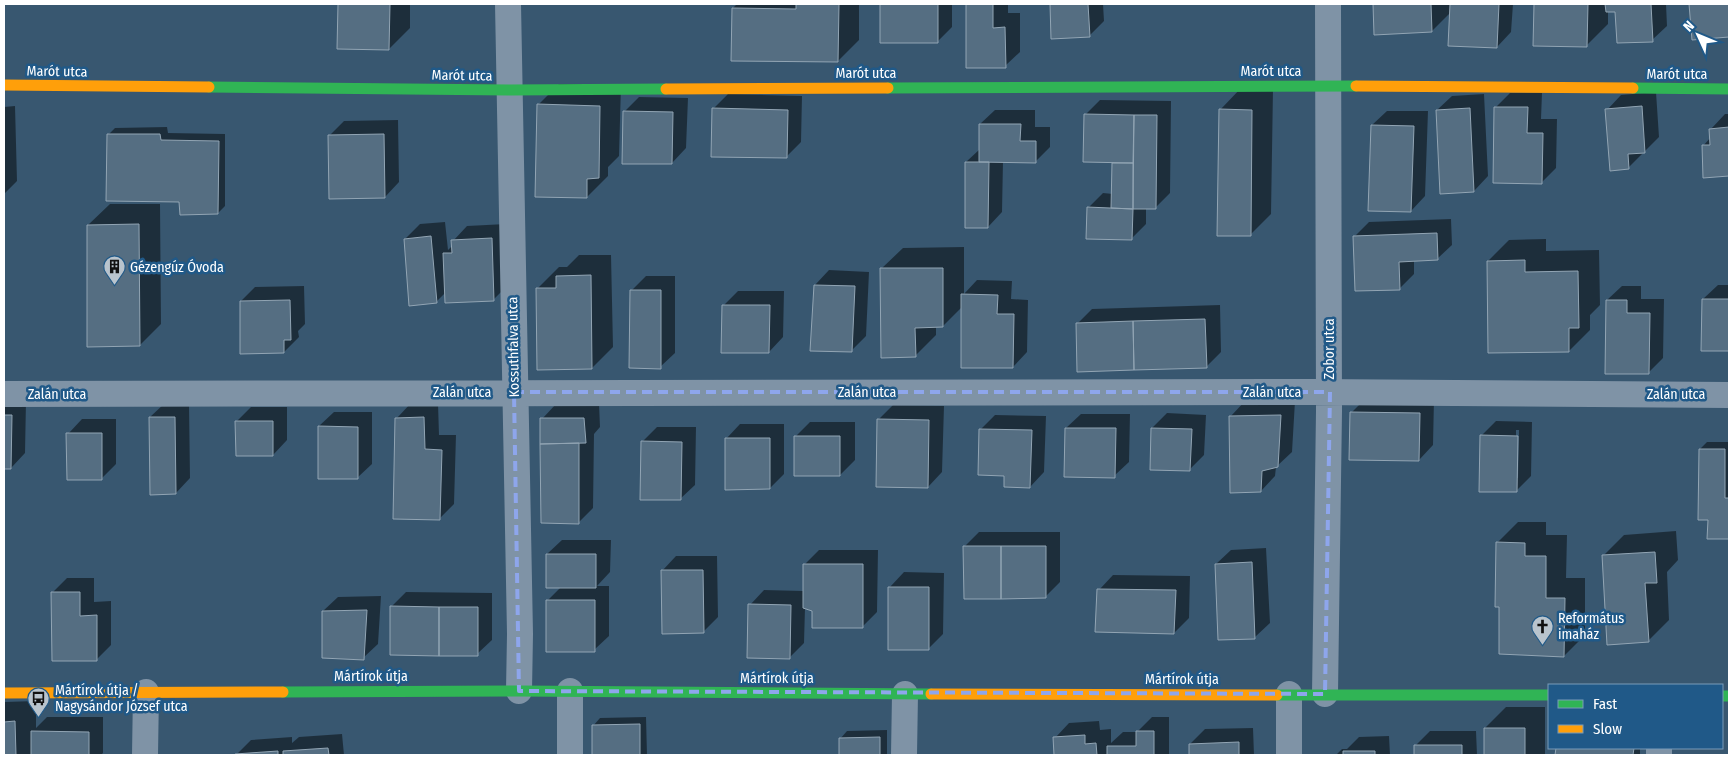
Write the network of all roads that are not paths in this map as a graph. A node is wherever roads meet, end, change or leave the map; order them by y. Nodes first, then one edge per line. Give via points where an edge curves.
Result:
1 (508, 4) edge
2 (1328, 4) edge
3 (4, 85) edge
4 (1328, 86) junction
5 (1729, 89) edge
6 (509, 90) junction
7 (514, 392) junction
8 (1330, 392) junction
9 (4, 394) edge
10 (1729, 395) edge
11 (519, 691) junction
12 (4, 692) edge
13 (146, 692) junction
14 (570, 692) junction
15 (905, 694) junction
16 (1289, 694) junction
17 (1325, 694) junction
18 (1548, 695) edge
19 (145, 755) edge
20 (570, 755) edge
21 (904, 755) edge
22 (1289, 755) edge

1 - 6 street, Kossuthfalva utca
2 - 4 street, Zobor utca
3 - 6 street, Marót utca
4 - 5 street, Marót utca
4 - 6 street, Marót utca
4 - 8 street, Zobor utca
6 - 7 street, Kossuthfalva utca
7 - 8 street, Zalán utca
7 - 9 street, Zalán utca
7 - 11 street, Kossuthfalva utca
8 - 10 street, Zalán utca
8 - 17 street, Zobor utca
11 - 13 street, Mártírok útja
11 - 14 street, Mártírok útja
12 - 13 street, Mártírok útja
13 - 19 street
14 - 15 street, Mártírok útja
14 - 20 street
15 - 16 street, Mártírok útja
15 - 21 street
16 - 17 street, Mártírok útja
16 - 22 street
17 - 18 street, Mártírok útja

